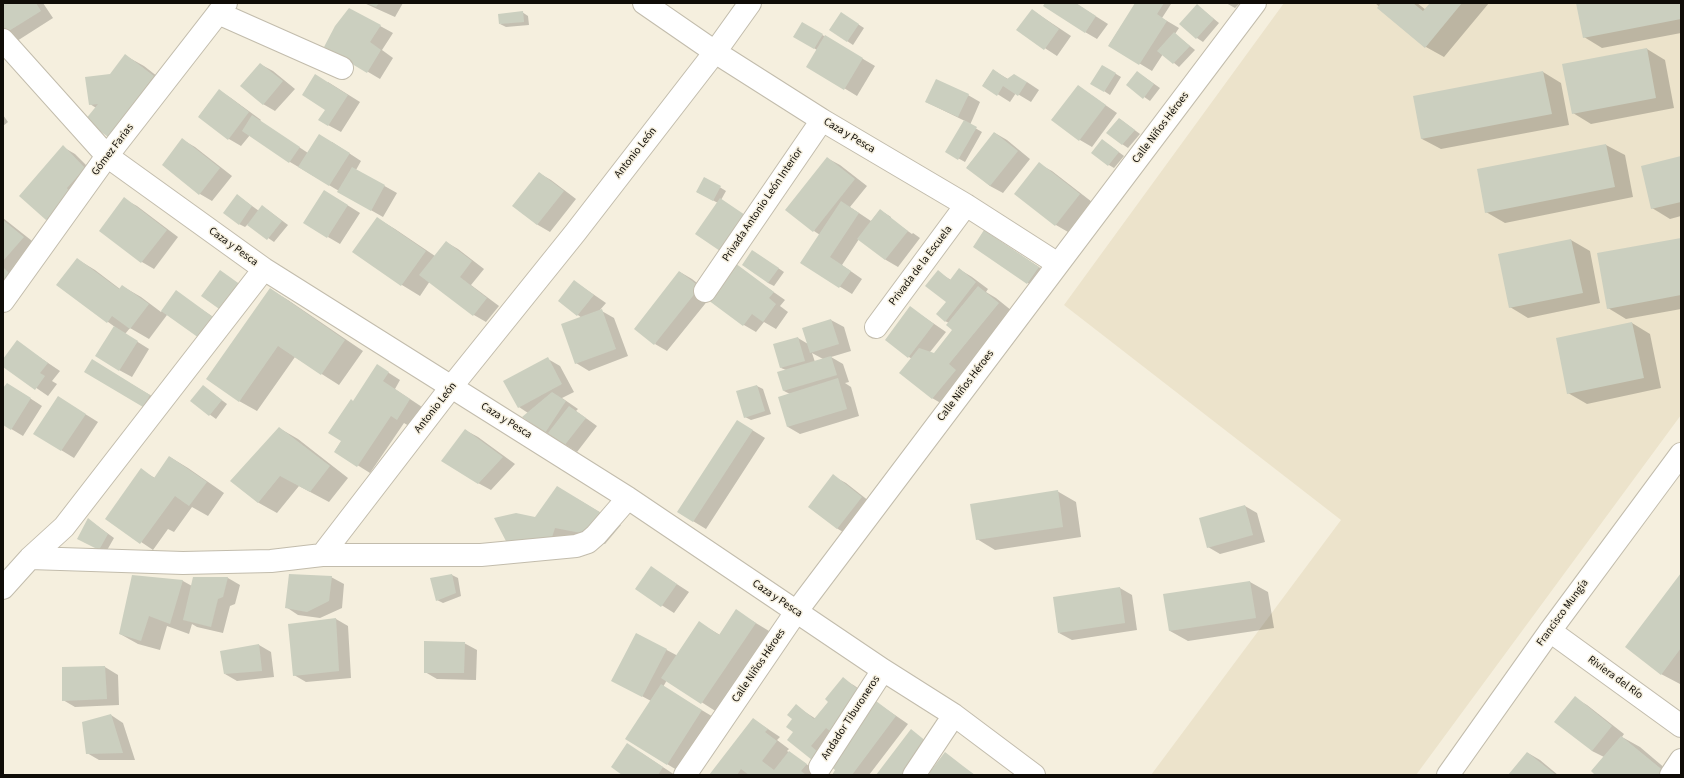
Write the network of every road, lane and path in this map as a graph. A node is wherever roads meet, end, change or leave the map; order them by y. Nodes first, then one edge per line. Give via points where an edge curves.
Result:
1 (644, 3) edge
2 (750, 3) edge
3 (1255, 3) edge
4 (222, 8) edge
5 (3, 40) edge
6 (715, 52) junction
7 (342, 68) dead end
8 (822, 120) junction
9 (108, 156) junction
10 (966, 205) junction
11 (1058, 264) junction
12 (264, 269) junction
13 (705, 291) dead end
14 (3, 301) edge
15 (876, 326) dead end
16 (452, 386) junction
17 (1681, 454) edge
18 (628, 498) junction
19 (322, 556) junction
20 (30, 558) junction
21 (3, 588) edge
22 (796, 612) junction
23 (1550, 631) junction
24 (883, 670) junction
25 (954, 715) junction
26 (1681, 726) edge
27 (1681, 760) edge
28 (820, 767) dead end
29 (685, 775) edge
30 (914, 775) edge
31 (1034, 775) edge
32 (1448, 775) edge
33 (1671, 775) edge

1 - 6 street, Caza y Pesca
2 - 6 street, Antonio León
3 - 11 street, Calle Niños Héroes
4 - 7 street
4 - 9 street, Gómez Farias
5 - 9 street, Caza y Pesca
6 - 8 street, Caza y Pesca
6 - 16 street, Antonio León
8 - 10 street, Caza y Pesca
8 - 13 street, Privada Antonio León Interior
9 - 12 street, Caza y Pesca
9 - 14 street, Gómez Farias
10 - 11 street, Caza y Pesca
10 - 15 street, Privada de la Escuela
11 - 22 street, Calle Niños Héroes
12 - 16 street, Caza y Pesca
12 - 20 street via 64,527
16 - 18 street, Caza y Pesca
16 - 19 street, Antonio León
17 - 23 street, Francisco Mungía
18 - 19 street via 596,535 588,542 576,546 481,556
18 - 22 street, Caza y Pesca
19 - 20 street via 271,561 183,563
20 - 21 street
22 - 24 street, Caza y Pesca
22 - 29 street, Calle Niños Héroes
23 - 26 street, Riviera del Río
23 - 32 street, Francisco Mungía
24 - 25 street, Caza y Pesca
24 - 28 street, Andador Tiburoneros
25 - 30 street
25 - 31 street, Caza y Pesca
27 - 33 street

